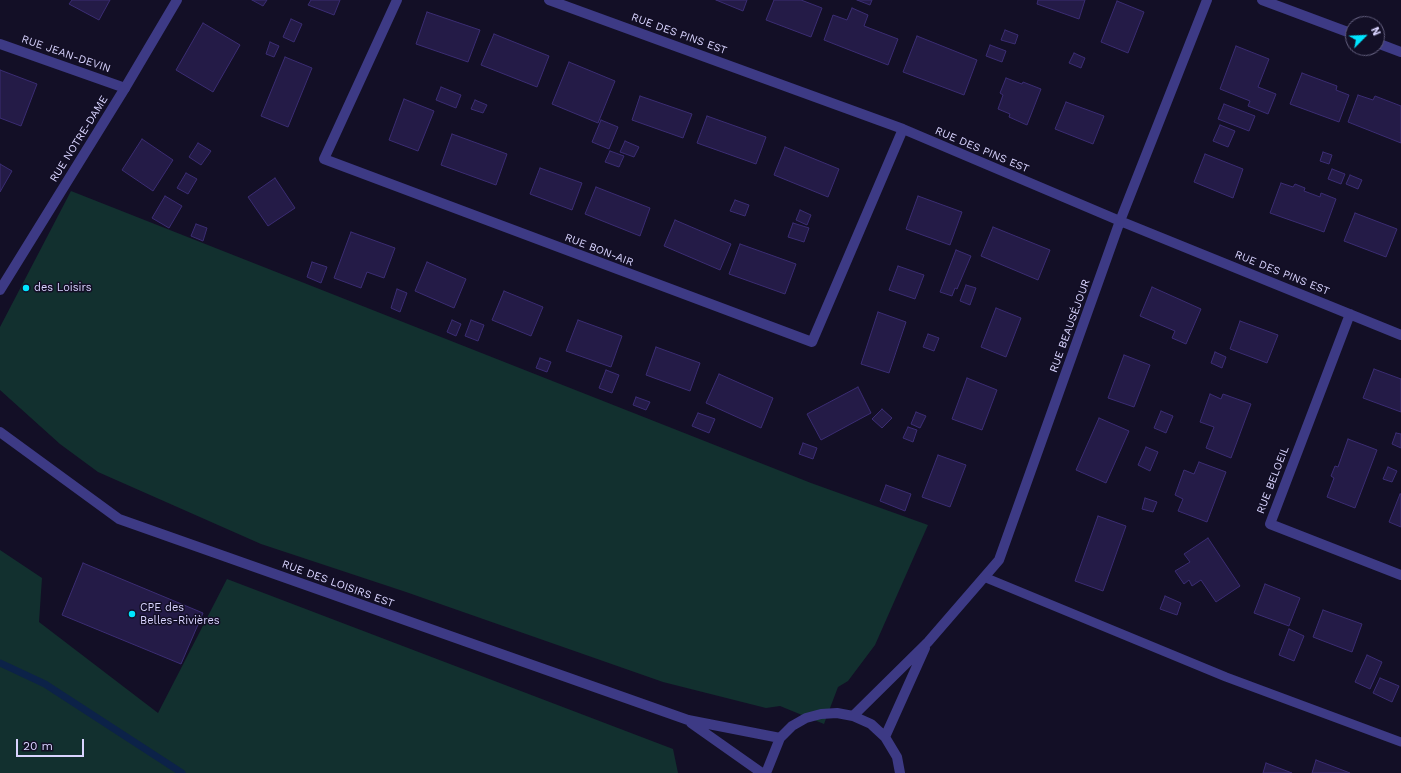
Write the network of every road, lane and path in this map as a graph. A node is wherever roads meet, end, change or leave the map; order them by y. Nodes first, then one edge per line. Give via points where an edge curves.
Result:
1 (177, 0) edge
2 (397, 0) edge
3 (549, 0) edge
4 (1207, 0) edge
5 (1262, 0) edge
6 (1345, 31) edge
7 (0, 44) edge
8 (1385, 46) edge
9 (1401, 52) edge
10 (125, 88) junction
11 (903, 129) junction
12 (1120, 221) junction
13 (0, 290) edge
14 (1350, 314) junction
15 (1401, 335) edge
16 (0, 432) edge
17 (1401, 575) edge
18 (984, 577) junction
19 (928, 642) junction
20 (853, 716) junction
21 (688, 720) junction
22 (885, 737) junction
23 (780, 738) junction
24 (1401, 742) edge
25 (762, 773) edge
26 (766, 773) edge
27 (900, 773) edge

1 - 10 street, RUE NOTRE-DAME
2 - 11 street, RUE BON-AIR via 324,159 812,342
3 - 11 street, RUE DES PINS EST
4 - 12 street, RUE BEAUSÉJOUR
5 - 6 street
7 - 10 street, RUE JEAN-DEVIN
8 - 9 street
10 - 13 street, RUE NOTRE-DAME
11 - 12 street, RUE DES PINS EST
12 - 14 street, RUE DES PINS EST
12 - 18 street, RUE BEAUSÉJOUR via 999,560
14 - 15 street, RUE DES PINS EST
14 - 17 street, RUE BELOEIL via 1270,524
16 - 21 street, RUE DES LOISIRS EST via 119,519
18 - 19 street, RUE BEAUSÉJOUR
18 - 24 lane via 1226,678
19 - 20 street, RUE BEAUSÉJOUR
19 - 22 street, RUE BEAUSÉJOUR
20 - 22 street via 871,724
20 - 23 street via 837,713 806,718 792,726
21 - 23 street, RUE DES LOISIRS EST
21 - 25 street, RUE DES LOISIRS EST
22 - 27 street via 897,757
23 - 26 street

